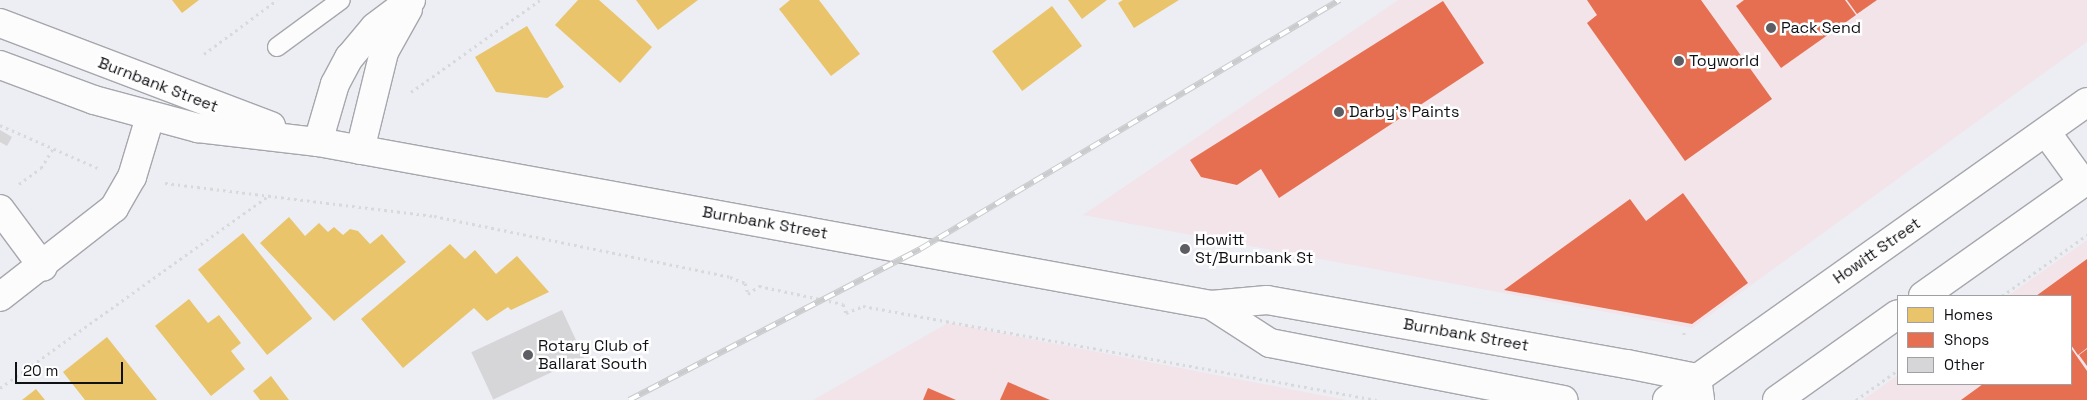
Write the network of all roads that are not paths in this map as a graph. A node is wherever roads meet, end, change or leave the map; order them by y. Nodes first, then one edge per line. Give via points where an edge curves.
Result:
1 (341, 0) edge
2 (411, 0) edge
3 (415, 0) edge
4 (0, 23) edge
5 (277, 47) dead end
6 (0, 65) edge
7 (2087, 102) edge
8 (150, 117) junction
9 (2046, 132) junction
10 (318, 142) junction
11 (360, 150) junction
12 (2085, 182) edge
13 (7, 198) edge
14 (43, 267) junction
15 (1924, 295) edge
16 (0, 297) edge
17 (1211, 305) junction
18 (1897, 315) edge
19 (1699, 389) edge
20 (1498, 393) edge
21 (1564, 400) edge
22 (1667, 400) edge
23 (1777, 400) edge

1 - 5 lane
2 - 10 main road via 375,27 349,58 335,84
3 - 11 main road via 384,52
4 - 10 main road, Burnbank Street via 185,97
6 - 8 main road, Burnbank Street
7 - 9 main road, Howitt Street
8 - 10 main road, Burnbank Street via 223,132
8 - 14 main road via 132,177 114,208
9 - 12 main road
9 - 19 main road, Howitt Street
10 - 11 main road, Burnbank Street
11 - 17 main road, Burnbank Street
12 - 15 main road
13 - 14 main road
14 - 16 main road
17 - 19 main road, Burnbank Street via 1267,300 1627,364
17 - 20 main road, Burnbank Street via 1270,343
18 - 23 main road
19 - 22 main road, Howitt Street
20 - 21 main road, Burnbank Street

